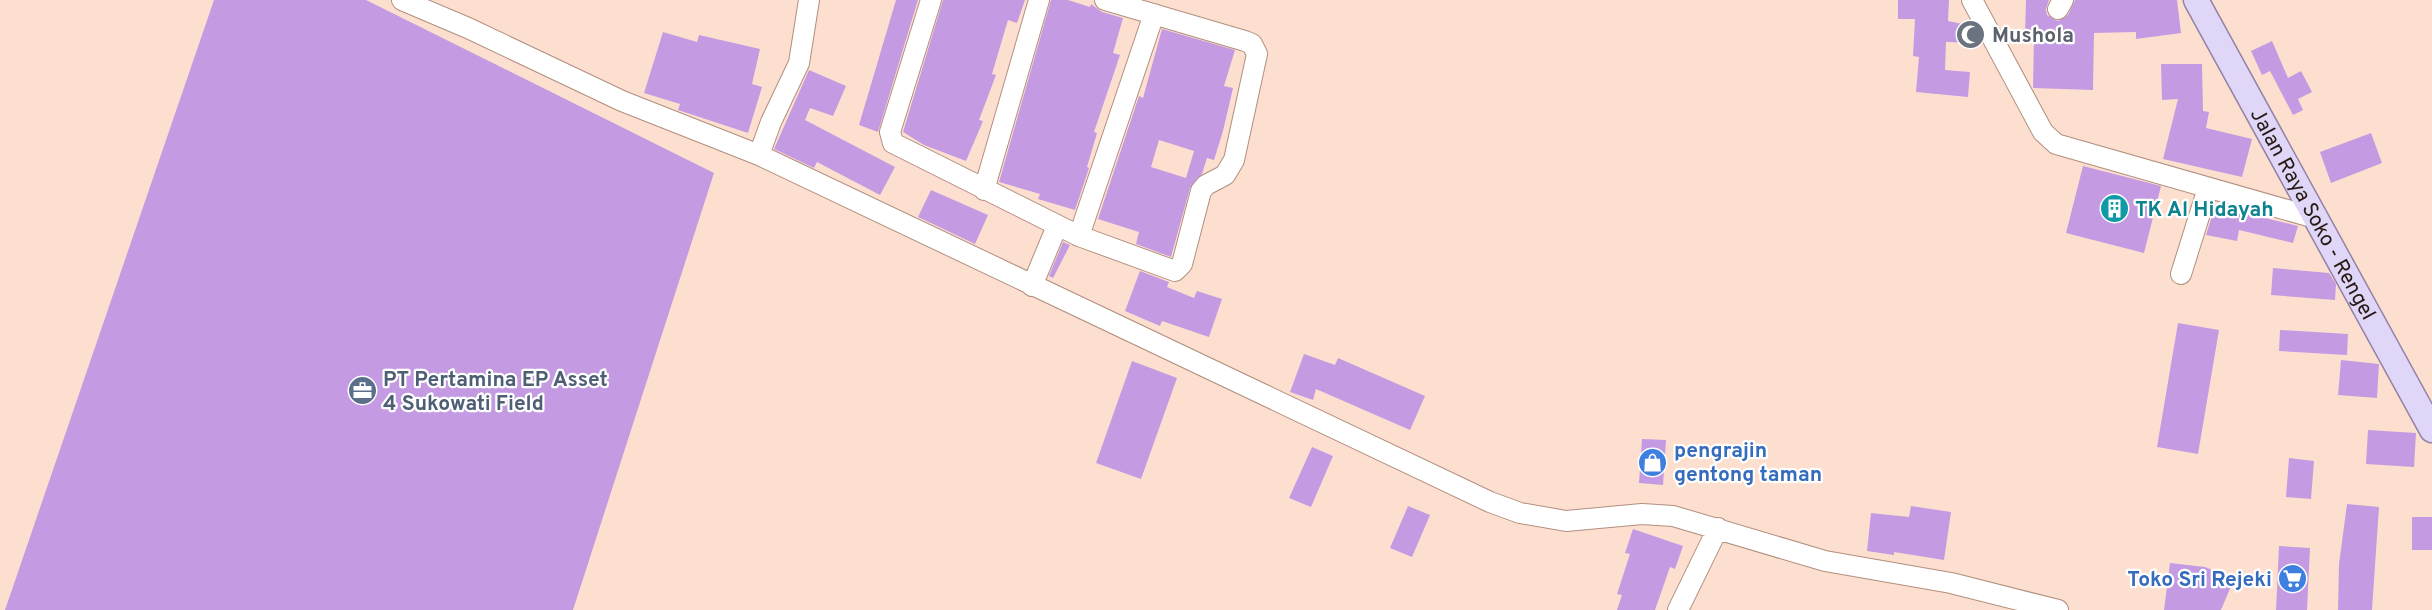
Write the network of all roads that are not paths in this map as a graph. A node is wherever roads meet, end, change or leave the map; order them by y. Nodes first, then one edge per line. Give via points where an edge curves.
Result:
1 (402, 0) edge
2 (809, 0) edge
3 (931, 0) edge
4 (1039, 0) edge
5 (1105, 0) edge
6 (1972, 0) edge
7 (2196, 0) edge
8 (1154, 14) junction
9 (759, 155) junction
10 (2208, 188) junction
11 (984, 190) junction
12 (2315, 218) junction
13 (1057, 226) junction
14 (1079, 236) junction
15 (2181, 274) dead end
16 (1032, 286) junction
17 (2431, 426) edge
18 (1718, 528) junction
19 (1678, 610) edge
20 (2058, 610) edge

1 - 9 street via 622,101
2 - 9 street via 799,63
3 - 11 street via 890,138 897,146
4 - 11 street
5 - 8 street
6 - 10 street via 2043,132 2056,144
7 - 12 main road, Jalan Raya Soko - Rengel
8 - 14 street
8 - 14 street via 1245,41 1255,49 1234,160 1225,175 1201,191 1182,264 1175,271
9 - 16 street
10 - 12 street
10 - 15 street
11 - 13 street
12 - 17 main road, Jalan Raya Soko - Rengel
13 - 14 street
13 - 16 street
16 - 18 street via 1520,513 1566,521 1673,516
18 - 19 street
18 - 20 street via 1825,561 1951,583

